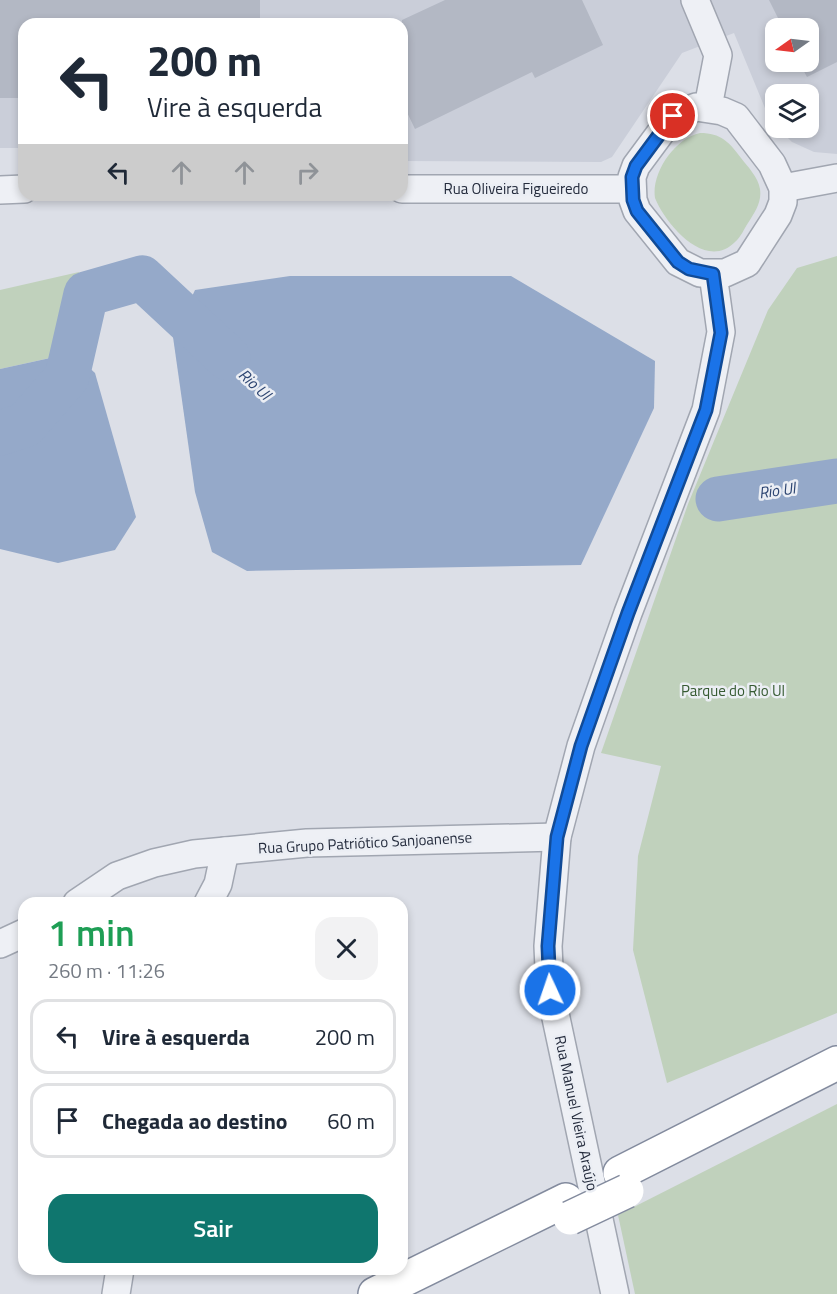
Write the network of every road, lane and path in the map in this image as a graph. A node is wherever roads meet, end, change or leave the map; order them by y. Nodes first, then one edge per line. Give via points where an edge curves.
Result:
1 (695, 0) edge
2 (708, 107) junction
3 (837, 178) edge
4 (783, 188) junction
5 (0, 189) edge
6 (18, 189) edge
7 (408, 189) edge
8 (631, 189) junction
9 (713, 274) junction
10 (557, 837) junction
11 (225, 851) junction
12 (86, 897) edge
13 (211, 897) edge
14 (18, 936) edge
15 (0, 944) edge
16 (837, 1063) edge
17 (837, 1084) edge
18 (623, 1182) junction
19 (568, 1209) junction
20 (119, 1275) edge
21 (116, 1294) edge
22 (375, 1294) edge
23 (418, 1294) edge
24 (615, 1294) edge

1 - 2 street via 718,55
2 - 4 street via 736,117 772,164
2 - 8 street via 673,116 636,166
3 - 4 street
4 - 9 street via 778,215 747,263
5 - 6 street
7 - 8 street, Rua Oliveira Figueiredo
8 - 9 street via 637,211 678,262 689,269
9 - 10 street, Rua Manuel Vieira Araújo via 721,333 706,410 581,746
10 - 11 street, Rua Grupo Patriótico Sanjoanense via 308,843
10 - 24 street, Rua Manuel Vieira Araújo via 548,946 550,990
11 - 12 street, Rua Grupo Patriótico Sanjoanense via 154,862 117,876
11 - 13 street
14 - 15 street
16 - 18 highway
17 - 18 highway
18 - 19 highway, bridge
19 - 22 highway
19 - 23 highway
20 - 21 street

